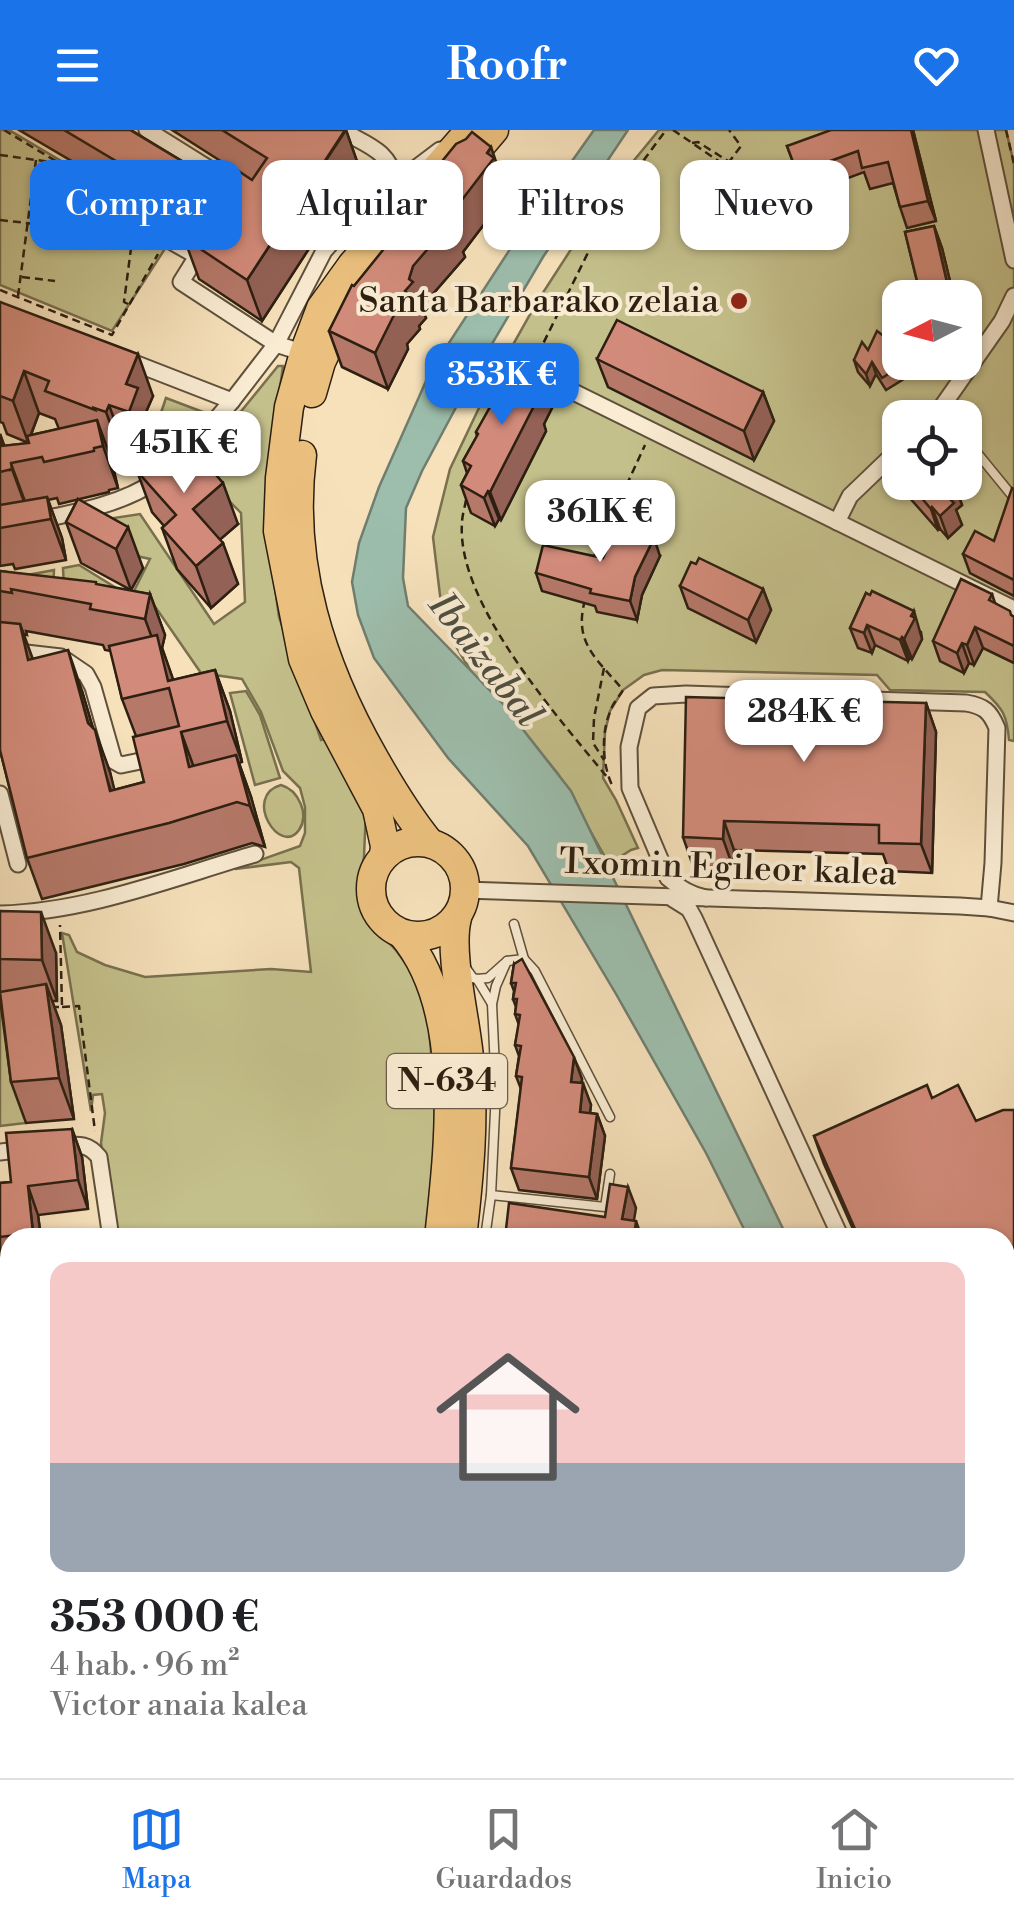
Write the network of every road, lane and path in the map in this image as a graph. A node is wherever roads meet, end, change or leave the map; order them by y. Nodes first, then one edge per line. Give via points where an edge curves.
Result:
1 (4, 130) edge
2 (147, 130) edge
3 (341, 130) edge
4 (470, 130) edge
5 (494, 130) edge
6 (666, 130) edge
7 (673, 130) edge
8 (729, 130) edge
9 (986, 130) edge
10 (1006, 130) edge
11 (0, 155) edge
12 (36, 160) edge
13 (54, 160) edge
14 (195, 160) edge
15 (388, 160) edge
16 (427, 160) edge
17 (1014, 164) edge
18 (30, 208) edge
19 (0, 220) edge
20 (28, 224) junction
21 (131, 250) edge
22 (160, 250) edge
23 (186, 250) edge
24 (201, 250) edge
25 (325, 250) edge
26 (197, 256) junction
27 (1014, 260) edge
28 (20, 277) junction
29 (55, 281) dead end
30 (0, 290) edge
31 (1014, 296) edge
32 (18, 297) junction
33 (129, 305) junction
34 (276, 344) junction
35 (100, 350) edge
36 (304, 352) junction
37 (530, 370) joint
38 (949, 400) edge
39 (232, 401) junction
40 (652, 430) junction
41 (982, 459) edge
42 (882, 465) edge
43 (1014, 498) edge
44 (466, 499) edge
45 (837, 522) junction
46 (0, 528) edge
47 (588, 565) edge
48 (588, 588) edge
49 (1014, 609) edge
50 (0, 650) edge
51 (604, 668) junction
52 (174, 753) edge
53 (608, 778) dead end
54 (0, 794) edge
55 (429, 842) junction
56 (255, 854) dead end
57 (384, 856) junction
58 (18, 864) edge
59 (668, 878) junction
60 (465, 890) junction
61 (668, 897) junction
62 (699, 897) junction
63 (59, 908) junction
64 (989, 908) junction
65 (1014, 913) edge
66 (0, 914) edge
67 (514, 924) dead end
68 (455, 933) junction
69 (402, 934) junction
70 (701, 934) junction
71 (524, 959) junction
72 (507, 961) junction
73 (477, 979) junction
74 (492, 1004) junction
75 (46, 1007) edge
76 (62, 1007) junction
77 (610, 1116) dead end
78 (0, 1152) edge
79 (99, 1156) junction
80 (610, 1174) dead end
81 (490, 1195) junction
82 (110, 1228) edge
83 (440, 1228) edge
84 (463, 1228) edge
85 (486, 1228) edge
86 (836, 1228) edge

1 - 13 path
2 - 14 street
3 - 15 street
4 - 16 street
4 - 36 highway, N-634 via 352,266 322,308
5 - 55 highway via 340,316 308,410 299,478 307,593 323,652 371,752
6 - 37 path via 614,202
7 - 8 path via 723,164 741,146
9 - 27 street
10 - 17 path
11 - 12 path
18 - 20 path
19 - 20 path
20 - 28 path
21 - 33 path via 124,302
22 - 33 path
23 - 26 street
24 - 26 street
25 - 34 street
26 - 34 street via 181,282
28 - 29 path
28 - 32 path
30 - 32 path
31 - 38 street
32 - 33 path via 112,335
34 - 36 street
34 - 39 street
35 - 39 street
36 - 57 highway, N-634 via 289,408 278,531 302,659 377,809
37 - 40 street
39 - 46 street via 145,488 113,503
40 - 45 street
40 - 47 path
41 - 43 lane
42 - 45 street via 850,496
44 - 53 path via 465,556 480,601 502,640
45 - 49 street
48 - 51 path via 579,621
50 - 52 street via 61,657 86,674 114,762
51 - 51 path via 623,690 610,711 605,762 593,742
54 - 58 street
55 - 57 highway via 413,841
55 - 60 highway via 456,860
56 - 63 street
57 - 69 highway, N-634 via 375,870 372,902
59 - 61 street
59 - 62 street, Txomin Egileor kalea
59 - 64 street, Txomin Egileor kalea via 628,770 638,708 653,696 966,703 983,706 997,728
60 - 61 street, Txomin Egileor kalea
60 - 68 highway, N-634
61 - 62 street, Txomin Egileor kalea
61 - 70 street, Txomin Egileor kalea via 689,908
62 - 64 street, Txomin Egileor kalea
62 - 70 street
63 - 66 street
63 - 76 path
64 - 65 street, Txomin Egileor kalea
67 - 71 lane
68 - 69 highway via 446,928 432,935
68 - 73 lane
68 - 84 highway, N-634 via 472,1096
69 - 83 highway, N-634 via 426,968 444,1040 449,1128
70 - 86 street, Txomin Egileor kalea
71 - 72 lane
71 - 77 lane
72 - 73 lane
72 - 74 lane
73 - 74 lane
74 - 81 lane
75 - 76 path
76 - 79 path via 79,1006
78 - 79 street via 78,1145
79 - 82 street
80 - 81 lane via 604,1207
81 - 85 lane

